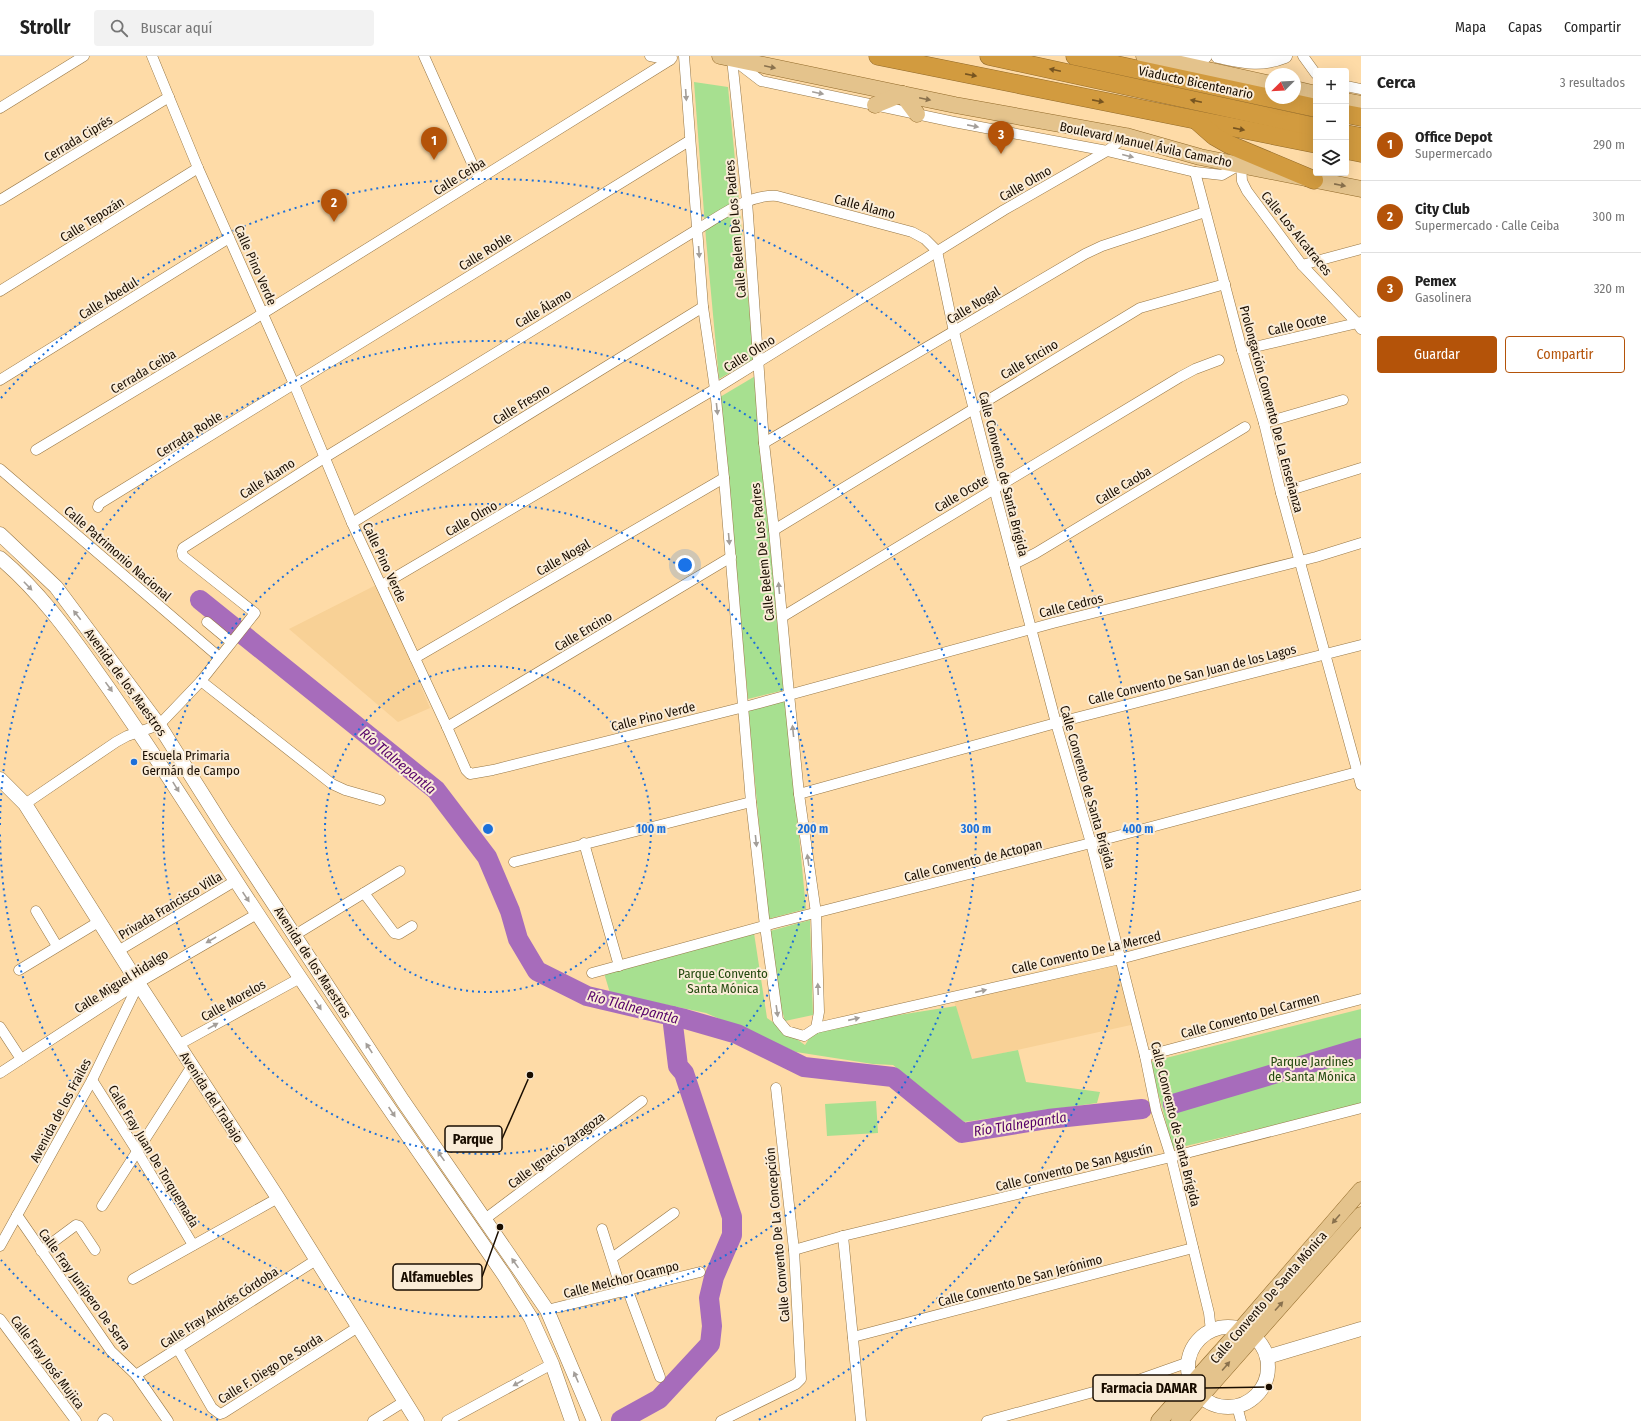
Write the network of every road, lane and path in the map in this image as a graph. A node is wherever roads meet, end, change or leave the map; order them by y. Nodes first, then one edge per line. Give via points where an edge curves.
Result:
1 (84, 56) edge
2 (152, 56) edge
3 (424, 56) edge
4 (650, 56) edge
5 (684, 56) edge
6 (878, 56) edge
7 (989, 56) edge
8 (1075, 56) edge
9 (1144, 56) edge
10 (1205, 56) edge
11 (1218, 56) edge
12 (1285, 56) edge
13 (1303, 56) edge
14 (726, 57) edge
15 (672, 58) edge
16 (1164, 60) junction
17 (1313, 70) edge
18 (1265, 83) edge
19 (1349, 87) edge
20 (1361, 89) edge
21 (1301, 90) edge
22 (1313, 93) edge
23 (902, 94) junction
24 (169, 97) junction
25 (1349, 102) edge
26 (1361, 104) edge
27 (875, 105) junction
28 (1313, 107) edge
29 (0, 108) edge
30 (917, 114) junction
31 (1349, 115) edge
32 (1361, 117) edge
33 (1196, 120) junction
34 (1313, 126) edge
35 (1349, 135) edge
36 (1126, 136) junction
37 (1361, 137) edge
38 (689, 141) junction
39 (1313, 143) edge
40 (1107, 150) junction
41 (1349, 151) edge
42 (1361, 153) edge
43 (1241, 164) junction
44 (198, 168) junction
45 (1195, 172) junction
46 (478, 179) junction
47 (1314, 180) junction
48 (1361, 189) edge
49 (0, 200) edge
50 (747, 201) junction
51 (1205, 212) junction
52 (698, 229) junction
53 (230, 238) junction
54 (1361, 249) edge
55 (937, 251) junction
56 (1302, 265) junction
57 (1226, 284) junction
58 (0, 291) edge
59 (703, 307) junction
60 (262, 313) junction
61 (1360, 325) edge
62 (954, 332) junction
63 (1242, 350) junction
64 (1219, 360) dead end
65 (760, 362) junction
66 (0, 380) edge
67 (294, 384) junction
68 (715, 389) junction
69 (1343, 400) dead end
70 (974, 408) junction
71 (1264, 423) junction
72 (1245, 427) dead end
73 (764, 443) junction
74 (36, 450) dead end
75 (324, 458) junction
76 (0, 468) edge
77 (1361, 468) edge
78 (724, 478) junction
79 (994, 488) junction
80 (1281, 493) junction
81 (98, 507) dead end
82 (352, 523) junction
83 (774, 530) junction
84 (0, 534) edge
85 (1361, 543) edge
86 (731, 557) junction
87 (0, 558) edge
88 (1300, 561) junction
89 (1014, 564) junction
90 (382, 585) junction
91 (782, 617) junction
92 (207, 622) dead end
93 (1032, 628) junction
94 (233, 639) junction
95 (1361, 644) edge
96 (1326, 653) junction
97 (219, 657) junction
98 (415, 658) junction
99 (201, 681) junction
100 (789, 694) junction
101 (744, 707) junction
102 (1056, 723) junction
103 (159, 725) junction
104 (448, 727) junction
105 (140, 731) junction
106 (1359, 771) edge
107 (0, 779) edge
108 (1361, 785) edge
109 (799, 794) junction
110 (380, 800) dead end
111 (751, 802) junction
112 (25, 804) junction
113 (584, 843) junction
114 (1091, 843) junction
115 (514, 862) dead end
116 (400, 871) dead end
117 (235, 881) junction
118 (364, 893) junction
119 (1361, 895) edge
120 (36, 911) dead end
121 (816, 913) junction
122 (257, 914) junction
123 (100, 921) junction
124 (412, 926) dead end
125 (765, 926) junction
126 (295, 935) junction
127 (57, 946) junction
128 (118, 951) junction
129 (1120, 959) junction
130 (619, 966) junction
131 (19, 970) dead end
132 (592, 973) dead end
133 (300, 978) junction
134 (138, 984) junction
135 (1361, 999) edge
136 (0, 1027) edge
137 (816, 1028) junction
138 (178, 1045) junction
139 (1145, 1056) junction
140 (21, 1059) junction
141 (192, 1066) junction
142 (0, 1073) edge
143 (92, 1080) junction
144 (776, 1088) dead end
145 (642, 1101) dead end
146 (1361, 1108) edge
147 (137, 1152) junction
148 (1171, 1157) junction
149 (1361, 1190) edge
150 (278, 1198) junction
151 (102, 1206) dead end
152 (674, 1213) dead end
153 (17, 1215) junction
154 (1361, 1215) edge
155 (484, 1219) junction
156 (602, 1229) dead end
157 (843, 1236) junction
158 (193, 1245) junction
159 (0, 1246) edge
160 (1194, 1248) junction
161 (95, 1250) dead end
162 (794, 1250) junction
163 (42, 1251) junction
164 (612, 1258) junction
165 (316, 1260) junction
166 (700, 1272) dead end
167 (133, 1279) dead end
168 (625, 1292) junction
169 (548, 1310) junction
170 (0, 1319) edge
171 (358, 1327) junction
172 (1361, 1329) edge
173 (1211, 1331) junction
174 (1247, 1332) junction
175 (853, 1337) junction
176 (178, 1349) junction
177 (1267, 1357) junction
178 (1189, 1362) junction
179 (552, 1364) junction
180 (136, 1375) junction
181 (660, 1377) dead end
182 (1197, 1389) junction
183 (405, 1401) junction
184 (1237, 1406) junction
185 (593, 1418) edge
186 (76, 1421) edge
187 (168, 1421) edge
188 (373, 1421) edge
189 (417, 1421) edge
190 (448, 1421) edge
191 (572, 1421) edge
192 (721, 1421) edge
193 (861, 1421) edge
194 (987, 1421) edge
195 (1159, 1421) edge
196 (1179, 1421) edge
197 (1241, 1421) edge

1 - 29 street
2 - 24 street, Calle Pino Verde
3 - 46 street
4 - 15 street
5 -> 38 street
6 -> 33 highway
34 -> 7 highway
8 - 28 highway, Viaducto Bicentenario
9 - 16 main road
10 - 16 main road
11 - 12 main road via 1258,63 1270,62
13 - 17 street
14 -> 23 main road, Boulevard Manuel Ávila Camacho
14 -> 27 street via 761,81
14 - 50 street, Calle Belem De Los Padres
15 - 46 street, Calle Ceiba
16 - 18 main road
19 - 20 street
21 - 22 main road
23 - 27 main road
23 - 30 main road
23 -> 36 main road, Boulevard Manuel Ávila Camacho
24 - 44 street, Calle Pino Verde
24 - 49 street, Cerrada Ciprés
25 - 26 main road
27 - 30 street
30 -> 40 street
31 - 32 highway
33 -> 39 highway
33 - 47 highway via 1228,144
35 - 37 highway
36 - 40 street, Calle Olmo
36 - 43 main road, Boulevard Manuel Ávila Camacho via 1200,157
38 - 52 street
38 - 67 street, Calle Roble
40 -> 45 street
40 - 55 street, Calle Olmo
41 - 42 highway
43 - 45 street via 1222,175
43 - 47 main road, Boulevard Manuel Ávila Camacho
43 - 56 street, Calle Los Alcatraces via 1242,181 1247,191
44 - 53 street, Calle Pino Verde
44 - 58 street, Calle Tepozán
45 - 51 street, Prolongación Convento De La Enseñanza
46 - 60 street, Calle Ceiba
47 -> 48 main road, Boulevard Manuel Ávila Camacho
50 - 52 street, Calle Álamo
50 - 55 street, Calle Álamo via 761,196 777,196 912,232 925,239
50 - 65 street, Calle Belem De Los Padres
51 - 57 street, Prolongación Convento De La Enseñanza
51 - 62 street, Calle Nogal via 1085,254
52 -> 59 street
52 - 75 street, Calle Álamo
53 - 60 street, Calle Pino Verde
53 - 66 street, Calle Abedul
54 - 56 street
55 - 62 street, Calle Convento de Santa Brígida
55 - 65 street, Calle Olmo
56 - 61 street, Calle Los Alcatraces
57 - 63 street, Prolongación Convento De La Enseñanza
57 - 70 street, Calle Encino via 1140,308
59 - 68 street
59 - 82 street, Calle Fresno
60 - 67 street, Calle Pino Verde
60 - 74 street, Cerrada Ceiba
61 - 63 street, Calle Ocote
62 - 70 street, Calle Convento de Santa Brígida
62 - 73 street, Calle Nogal
63 - 71 street, Prolongación Convento De La Enseñanza
64 - 79 street, Calle Ocote via 1180,377
65 - 68 street, Calle Olmo
65 - 73 street, Calle Belem De Los Padres
67 - 75 street, Calle Pino Verde
67 - 81 street, Cerrada Roble via 99,504
68 -> 78 street
68 - 90 street, Calle Olmo
69 - 71 street
70 - 79 street, Calle Convento de Santa Brígida
70 - 83 street, Calle Encino
71 - 80 street, Prolongación Convento De La Enseñanza
72 - 89 street, Calle Caoba
73 - 83 street, Calle Belem De Los Padres
75 - 82 street, Calle Pino Verde
75 - 94 street, Calle Álamo via 183,548 183,556 255,613
76 - 97 street, Calle Patrimonio Nacional
77 - 80 street
78 -> 86 street
78 - 98 street, Calle Nogal
79 - 89 street, Calle Convento de Santa Brígida
79 - 91 street, Calle Ocote
80 - 88 street, Prolongación Convento De La Enseñanza
82 - 90 street, Calle Pino Verde
91 -> 83 street, Calle Belem De Los Padres
103 -> 84 main road, Avenida de los Maestros via 56,587
85 - 88 street, Calle Cedros
86 - 101 street
86 - 104 street, Calle Encino
87 -> 105 main road, Avenida de los Maestros via 68,631
88 - 93 street, Calle Cedros
88 - 96 street, Prolongación Convento De La Enseñanza
89 - 93 street, Calle Convento de Santa Brígida
90 - 98 street, Calle Pino Verde
91 - 100 street, Calle Belem De Los Padres
92 - 94 street
93 - 100 street, Calle Cedros
93 - 102 street, Calle Convento de Santa Brígida
94 - 97 street
95 - 96 street, Calle Convento De San Juan de los Lagos
96 - 102 street, Calle Convento De San Juan de los Lagos
96 - 106 street, Prolongación Convento De La Enseñanza
97 - 99 street
98 - 104 street, Calle Pino Verde
99 - 103 street
99 - 110 street via 332,784
100 - 101 street, Calle Pino Verde
109 -> 100 street, Calle Belem De Los Padres
101 - 104 street, Calle Pino Verde via 472,774 466,770
101 - 111 street
102 - 109 street, Calle Convento De San Juan de los Lagos
102 - 114 street, Calle Convento de Santa Brígida
103 - 105 street
103 - 126 main road, Avenida de los Maestros
105 - 112 street via 116,742
105 -> 117 main road, Avenida de los Maestros
106 - 108 street, Prolongación Convento De La Enseñanza
106 - 114 street, Calle Convento de Actopan
107 - 112 main road, Avenida del Trabajo
121 -> 109 street, Calle Belem De Los Padres
111 - 113 street
111 -> 125 street
112 - 123 main road, Avenida del Trabajo
113 - 115 street
113 - 130 street
114 - 121 street, Calle Convento de Actopan
114 - 129 street, Calle Convento de Santa Brígida
116 - 118 street
117 -> 122 main road, Avenida de los Maestros
117 - 128 street, Privada Francisco Villa
118 - 124 street via 394,933 399,934
118 - 126 street
119 - 129 street, Calle Convento De La Merced
120 - 127 street
121 - 125 street, Calle Convento de Actopan
137 -> 121 street, Calle Belem De Los Padres via 819,1012
122 - 133 main road, Avenida de los Maestros
122 -> 134 street, Calle Miguel Hidalgo
123 - 127 street
123 - 128 main road, Avenida del Trabajo
125 - 130 street, Calle Convento de Actopan
125 -> 137 street via 778,1020 787,1031 804,1036
155 -> 126 main road, Avenida de los Maestros
127 - 131 street
128 - 134 main road, Avenida del Trabajo
137 -> 129 street, Calle Convento De La Merced
129 - 139 street, Calle Convento de Santa Brígida
130 - 132 street, Calle Convento de Actopan
138 -> 133 street, Calle Morelos
133 -> 179 main road, Avenida de los Maestros via 504,1275 531,1318
134 - 138 main road, Avenida del Trabajo
134 - 140 street, Calle Miguel Hidalgo
134 - 143 street, Avenida de los Frailes
135 - 139 street, Calle Convento Del Carmen
136 - 140 street
138 - 141 main road, Avenida del Trabajo
139 - 148 street, Calle Convento de Santa Brígida via 1155,1107
140 - 142 street, Calle Miguel Hidalgo
141 - 147 street
141 - 150 main road, Avenida del Trabajo
143 - 147 street, Calle Fray Juan De Torquemada
143 - 153 street, Avenida de los Frailes
144 - 162 street, Calle Convento De La Concepción
145 - 155 street, Calle Ignacio Zaragoza
146 - 148 street, Calle Convento De San Agustín
147 - 151 street
147 - 158 street, Calle Fray Juan De Torquemada
148 - 157 street, Calle Convento De San Agustín
148 - 160 street, Calle Convento de Santa Brígida
149 -> 174 main road, Calle Convento De Santa Mónica
150 - 158 street
150 - 165 main road, Avenida del Trabajo
152 - 164 street
153 - 159 street, Avenida de los Frailes
153 - 163 street, Calle Fray Junípero De Serra
174 -> 154 main road, Calle Convento De Santa Mónica
169 -> 155 main road, Avenida de los Maestros
156 - 164 street
157 - 162 street, Calle Convento De San Agustín
157 - 175 street
158 - 167 street
160 - 173 street, Calle Convento de Santa Brígida
160 - 175 street, Calle Convento De San Jerónimo
161 - 163 street via 76,1225
162 - 192 street, Calle Convento De La Concepción via 801,1379 796,1384
163 - 180 street, Calle Fray Junípero De Serra via 111,1351
164 - 168 street
165 - 171 main road, Avenida del Trabajo
165 - 176 street, Calle Fray Andrés Córdoba
166 - 168 street, Calle Melchor Ocampo
168 - 169 street, Calle Melchor Ocampo
168 - 181 street
185 -> 169 main road, Avenida de los Maestros
170 - 186 street, Calle Fray José Mujica
171 - 176 street, Calle F. Diego De Sorda via 223,1414 212,1408
171 - 183 main road, Avenida del Trabajo
172 - 177 main road
173 - 174 main road via 1224,1327
173 - 178 main road via 1197,1342
174 - 177 main road via 1264,1348
174 - 182 main road, Calle Convento De Santa Mónica
175 - 193 street
176 - 180 street, Calle Fray Andrés Córdoba
177 - 184 main road via 1267,1374 1260,1391
178 - 182 main road via 1190,1376
178 - 194 street via 1141,1379
179 -> 190 street
179 - 191 main road, Avenida de los Maestros
180 - 187 street, Calle Fray Junípero De Serra
182 - 184 main road via 1218,1405
182 - 195 main road, Calle Convento De Santa Mónica
182 - 196 main road, Calle Convento De Santa Mónica
183 - 188 street
183 - 189 main road, Avenida del Trabajo
184 - 197 street

